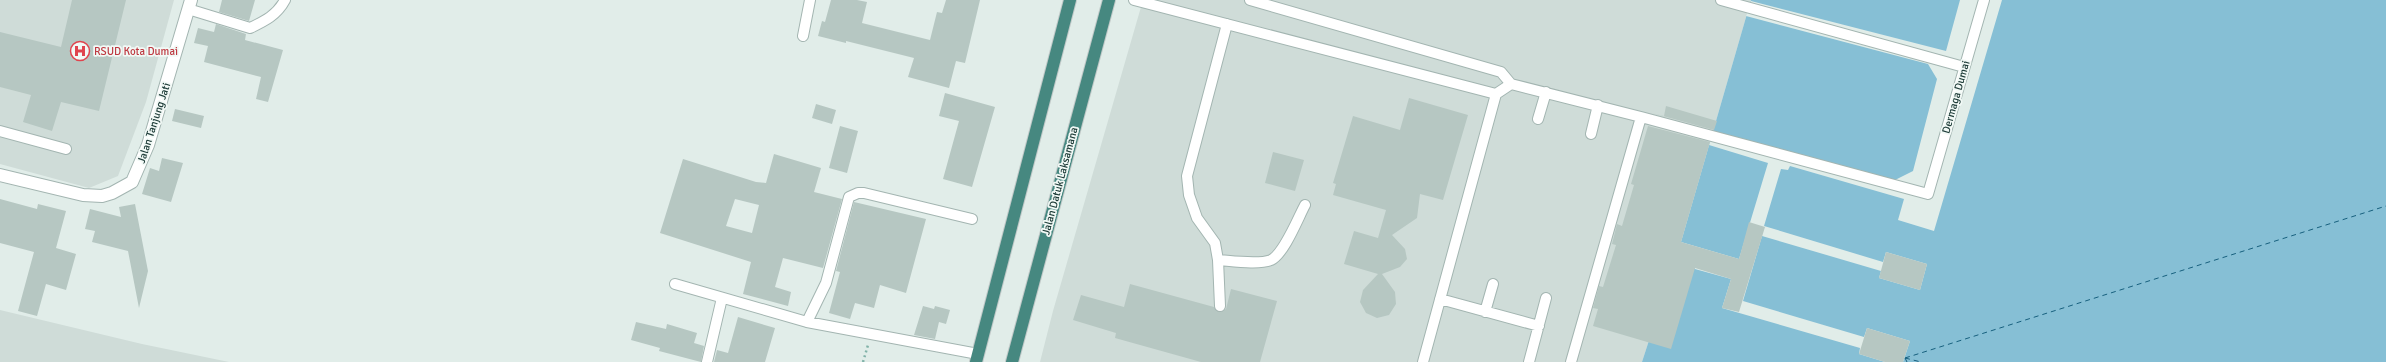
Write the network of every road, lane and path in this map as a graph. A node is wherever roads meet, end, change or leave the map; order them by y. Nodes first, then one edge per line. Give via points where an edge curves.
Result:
1 (285, 0) edge
2 (810, 0) edge
3 (1070, 0) edge
4 (1109, 0) edge
5 (1134, 0) edge
6 (1250, 0) edge
7 (1721, 0) edge
8 (1984, 0) edge
9 (190, 4) edge
10 (1227, 24) junction
11 (803, 36) dead end
12 (1964, 67) junction
13 (1511, 84) junction
14 (1546, 92) junction
15 (1496, 94) junction
16 (1598, 105) junction
17 (1641, 117) junction
18 (1538, 120) dead end
19 (0, 131) edge
20 (1591, 134) dead end
21 (66, 149) dead end
22 (0, 175) edge
23 (1305, 205) dead end
24 (972, 219) dead end
25 (1218, 260) junction
26 (675, 284) dead end
27 (1493, 284) dead end
28 (722, 298) junction
29 (1546, 298) dead end
30 (1440, 299) junction
31 (1220, 306) dead end
32 (1485, 312) junction
33 (807, 322) junction
34 (1539, 326) junction
35 (871, 335) junction
36 (977, 358) edge
37 (707, 362) edge
38 (862, 362) edge
39 (1012, 362) edge
40 (1423, 362) edge
41 (1529, 362) edge
42 (1571, 362) edge

1 - 9 lane via 280,9 266,21 250,28
2 - 11 lane
3 - 36 highway
4 - 39 highway, Jalan Datuk Laksamana
5 - 10 lane
6 - 13 lane via 1501,72
7 - 12 lane
8 - 12 lane, Dermaga Dumai
9 - 22 street, Jalan Tanjung Jati via 148,145 132,182 107,195 83,195
10 - 15 lane
10 - 25 lane via 1187,176 1189,195 1197,218 1215,243
12 - 17 lane, Dermaga Dumai via 1928,194
13 - 14 lane
13 - 15 lane
14 - 16 lane
14 - 18 lane
15 - 30 lane
16 - 17 lane
16 - 20 lane
17 - 42 lane
19 - 21 lane
23 - 25 lane via 1281,251 1272,260
24 - 33 lane via 864,193 852,195 844,213 826,283
25 - 31 lane
26 - 28 lane
27 - 32 lane
28 - 33 lane
28 - 37 lane
29 - 34 lane
30 - 32 lane
30 - 40 lane
32 - 34 lane
33 - 35 lane
34 - 41 lane
35 - 36 lane
35 - 38 path

